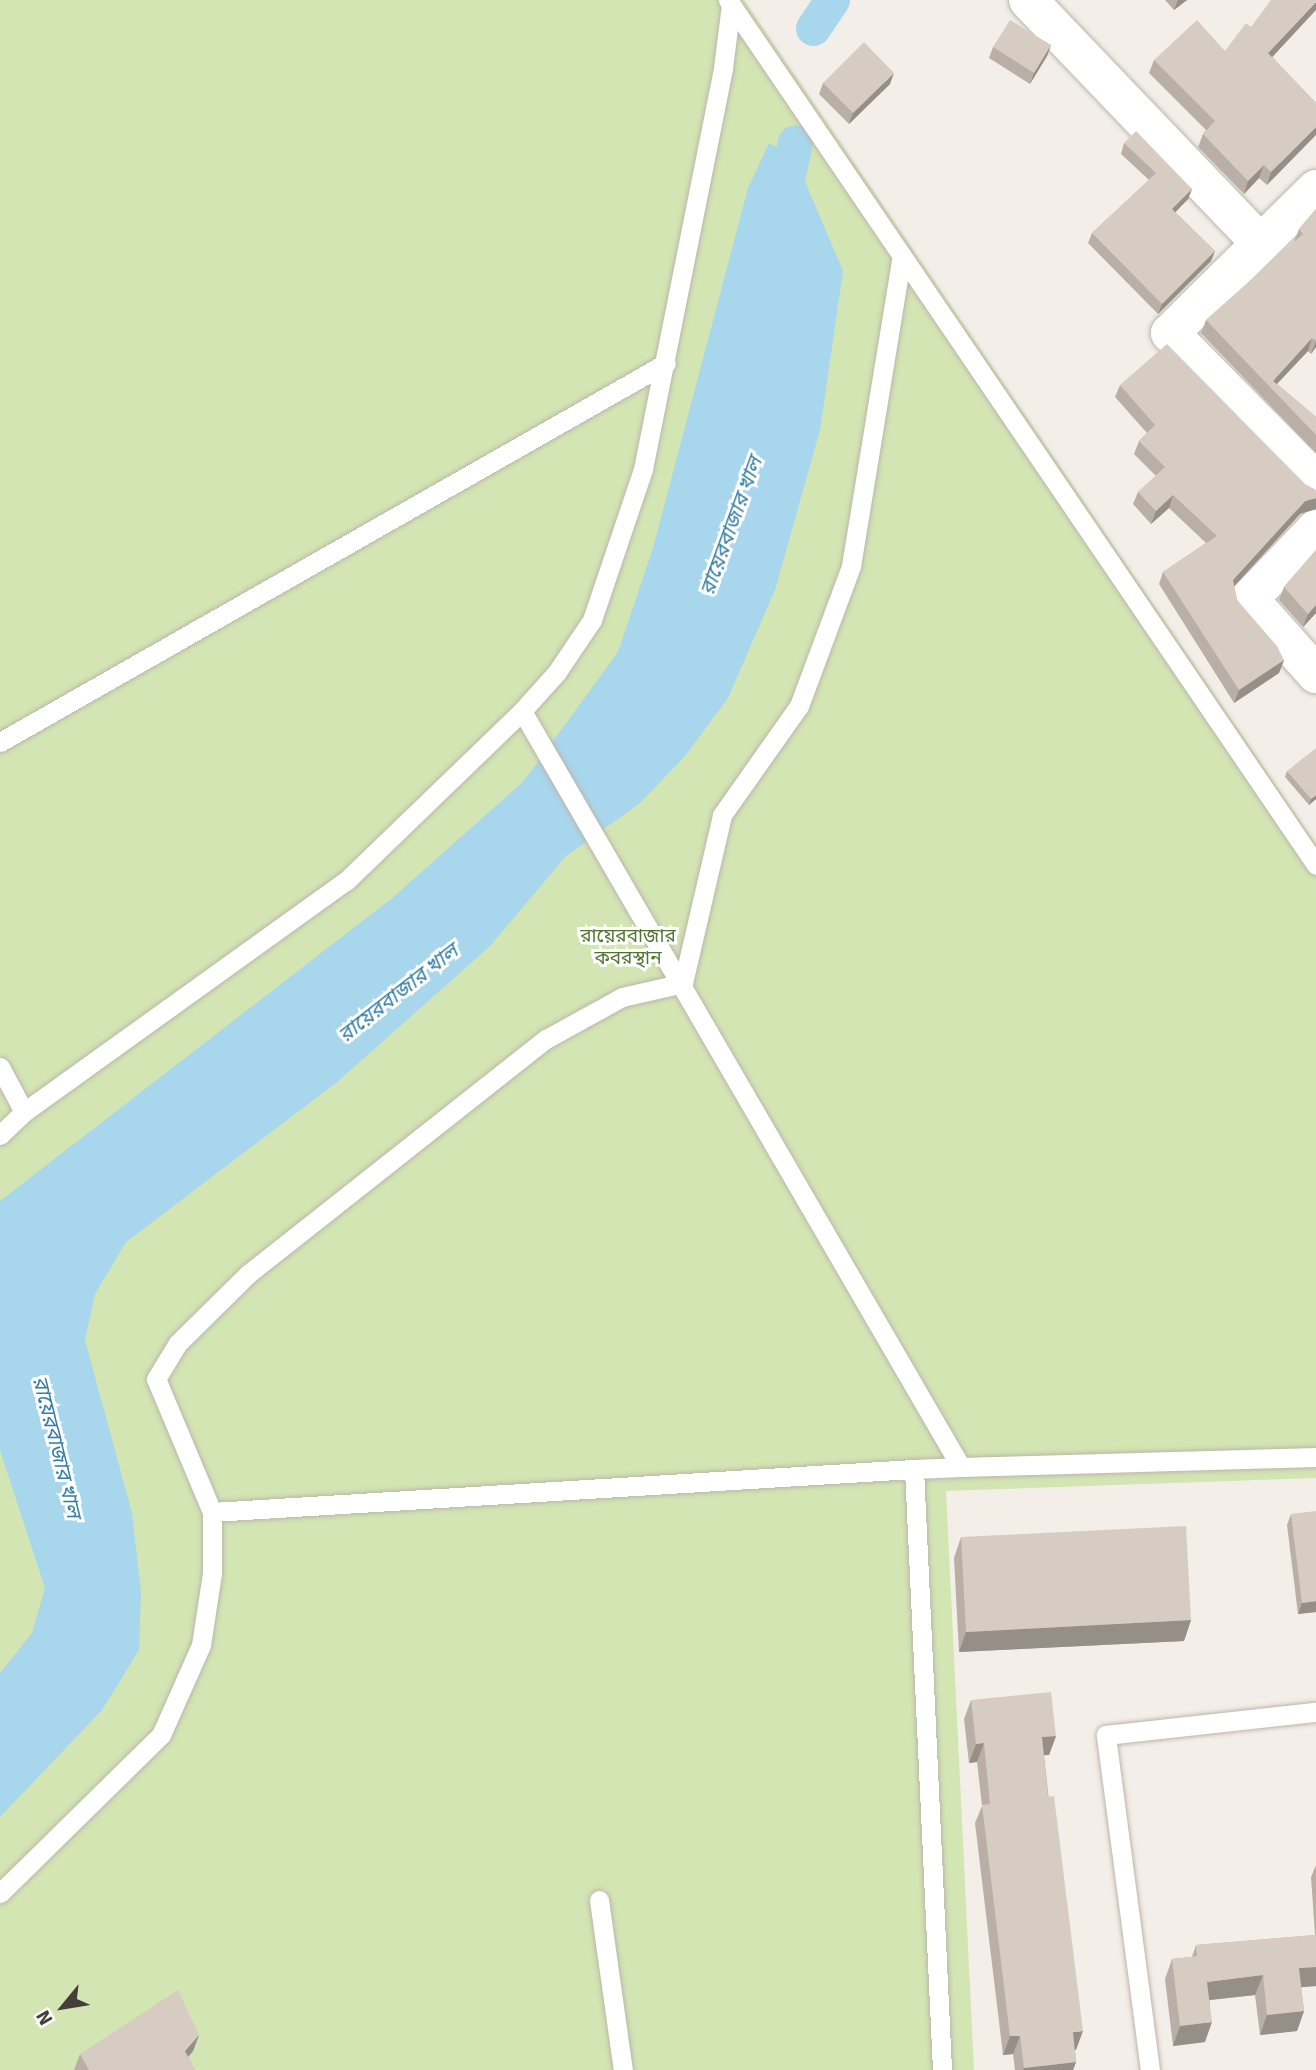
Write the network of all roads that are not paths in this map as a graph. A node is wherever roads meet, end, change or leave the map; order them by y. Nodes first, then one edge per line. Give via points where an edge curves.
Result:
1 (1028, 0) edge
2 (729, 2) edge
3 (1316, 188) edge
4 (1260, 243) junction
5 (902, 256) junction
6 (666, 363) junction
7 (1313, 473) edge
8 (1316, 529) edge
9 (1316, 674) edge
10 (522, 711) junction
11 (0, 742) edge
12 (1316, 865) edge
13 (683, 983) junction
14 (0, 1067) edge
15 (24, 1112) junction
16 (0, 1135) edge
17 (1316, 1457) edge
18 (961, 1467) junction
19 (914, 1469) junction
20 (212, 1512) junction
21 (1316, 1712) edge
22 (0, 1893) edge
23 (599, 1900) dead end
24 (623, 2070) edge
25 (942, 2070) edge
26 (1150, 2070) edge

1 - 4 street
2 - 5 lane
2 - 6 lane
3 - 4 street
4 - 7 street via 1170,333
5 - 12 lane
5 - 13 lane via 851,566 799,706 722,816
6 - 10 lane via 643,469 592,620 557,672
6 - 11 lane
8 - 9 street via 1250,599
10 - 13 lane
10 - 15 lane via 346,881
13 - 18 lane
13 - 20 lane via 622,997 546,1039 248,1274 178,1343 156,1378
14 - 15 lane
15 - 16 lane
17 - 18 lane
18 - 19 lane
19 - 20 lane
19 - 25 lane
20 - 22 lane via 212,1573 201,1645 161,1735
21 - 26 lane via 1106,1735
23 - 24 lane

